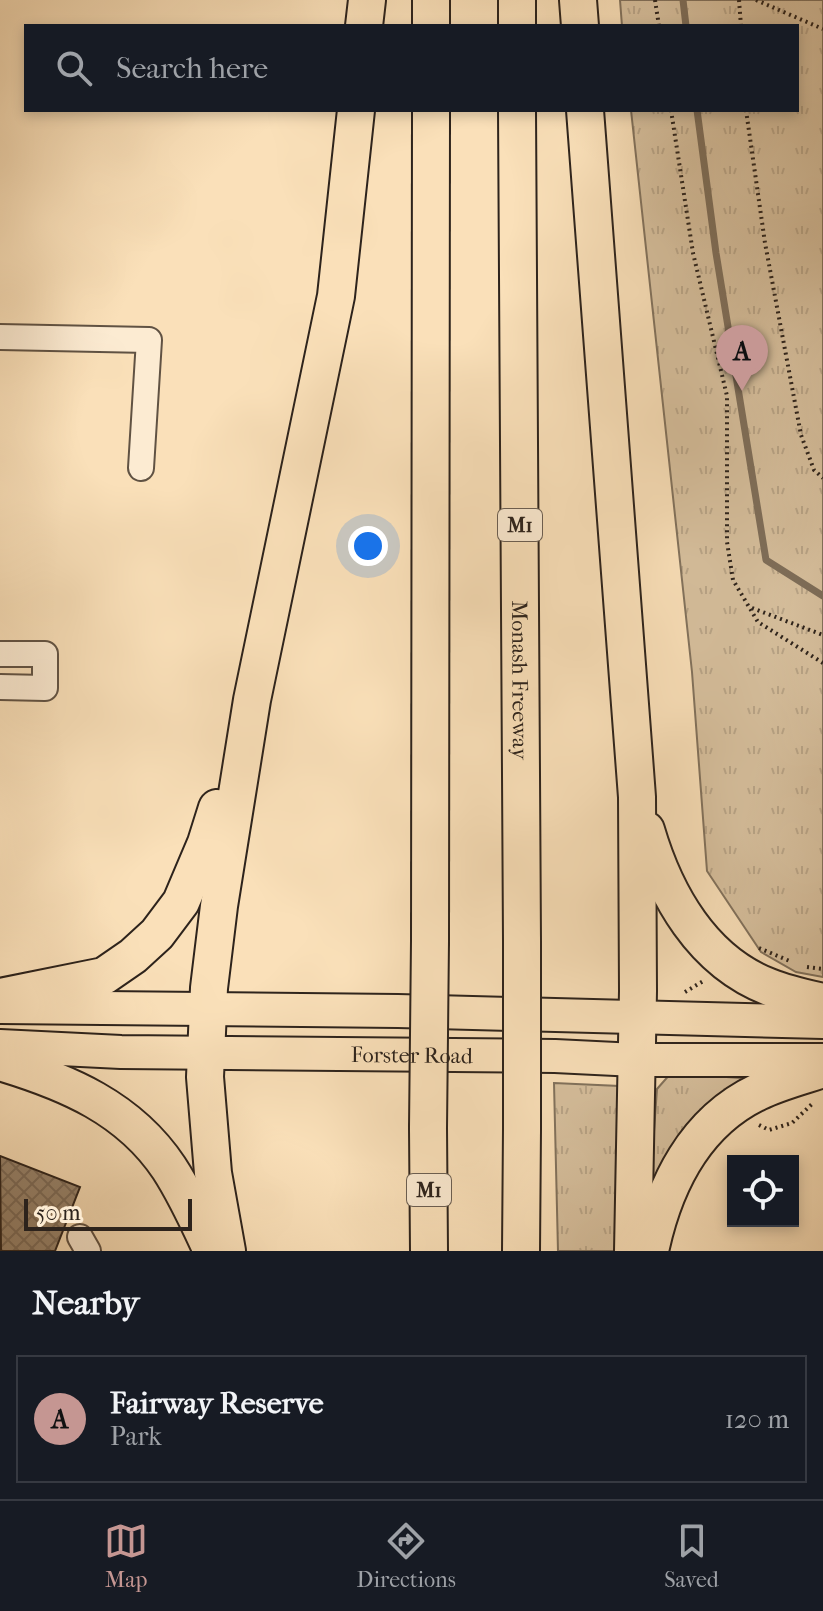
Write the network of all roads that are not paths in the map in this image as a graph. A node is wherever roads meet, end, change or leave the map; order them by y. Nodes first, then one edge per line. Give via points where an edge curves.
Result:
1 (367, 0) edge
2 (431, 0) edge
3 (517, 0) edge
4 (578, 0) edge
5 (364, 24) edge
6 (431, 24) edge
7 (517, 24) edge
8 (580, 24) edge
9 (356, 112) edge
10 (431, 112) edge
11 (517, 112) edge
12 (585, 112) edge
13 (0, 337) edge
14 (141, 468) dead end
15 (0, 654) edge
16 (0, 687) edge
17 (252, 700) junction
18 (637, 797) junction
19 (0, 997) edge
20 (823, 1002) edge
21 (0, 1007) edge
22 (208, 1009) junction
23 (638, 1016) junction
24 (823, 1022) edge
25 (0, 1046) edge
26 (206, 1053) junction
27 (636, 1060) junction
28 (823, 1060) edge
29 (0, 1062) edge
30 (823, 1069) edge
31 (212, 1251) edge
32 (227, 1251) edge
33 (429, 1251) edge
34 (521, 1251) edge
35 (633, 1251) edge
36 (650, 1251) edge

1 - 5 highway
2 - 6 highway
3 - 7 highway
4 - 8 highway
9 - 17 highway via 336,296
10 - 33 highway, M1, bridge
11 - 34 highway, Monash Freeway / M1, bridge
12 - 18 highway
13 - 14 street via 149,340
15 - 16 street via 45,654 45,688
17 - 19 highway via 206,843 181,902 157,934 104,976
17 - 22 highway
18 - 20 highway via 668,890 701,938 728,965 767,986
18 - 23 highway
21 - 22 main road, Forster Road
22 - 23 main road, Forster Road
22 - 26 highway
23 - 24 main road, Forster Road
23 - 27 highway
25 - 26 main road, Forster Road
26 - 27 main road, Forster Road
26 - 32 highway via 213,1173
27 - 28 main road, Forster Road
27 - 35 highway
29 - 31 highway via 72,1087 120,1116 170,1169
30 - 36 highway via 758,1091 712,1123 675,1174

